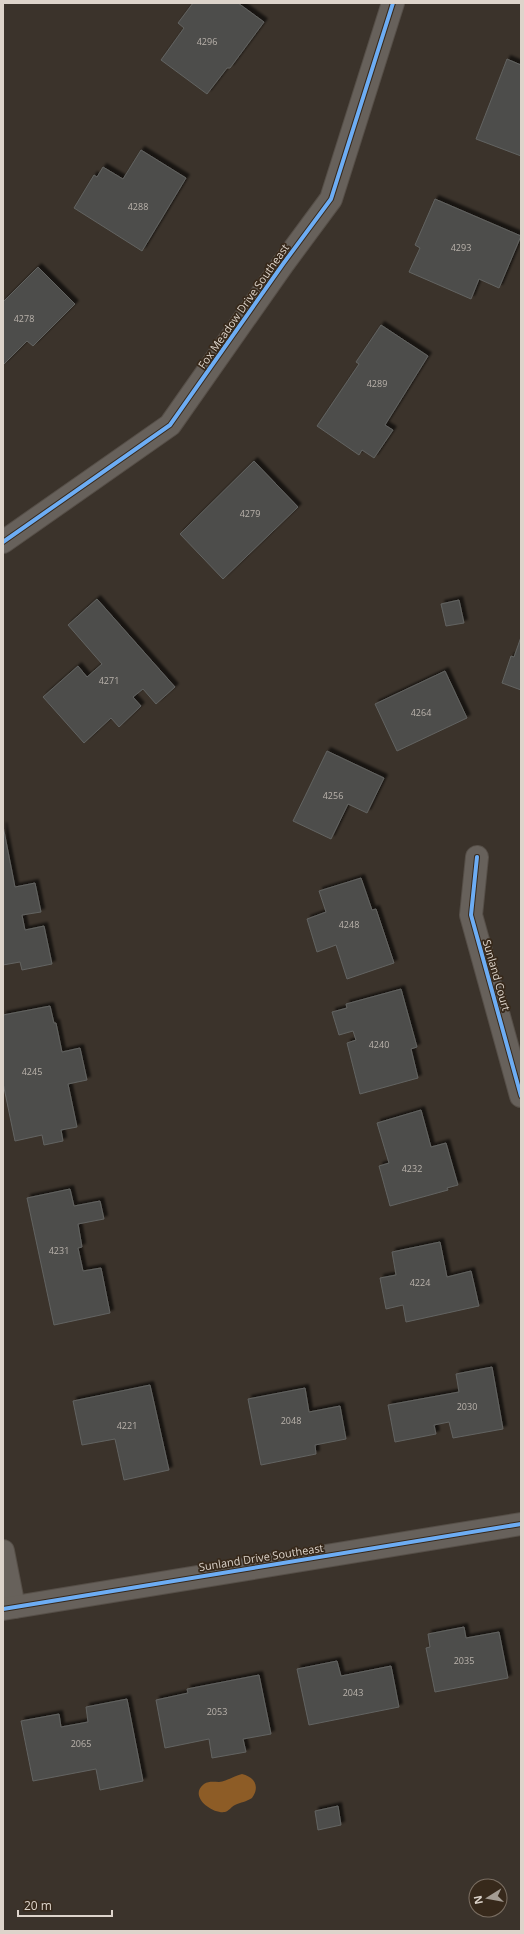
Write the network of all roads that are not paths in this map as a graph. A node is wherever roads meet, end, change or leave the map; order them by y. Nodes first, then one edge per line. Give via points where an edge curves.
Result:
1 (393, 3) edge
2 (3, 542) edge
3 (477, 857) dead end
4 (521, 1096) edge
5 (521, 1524) edge
6 (3, 1551) edge
7 (9, 1608) edge

1 - 2 street, Fox Meadow Drive Southeast via 331,199 170,425
3 - 4 street, Sunland Court via 471,915
5 - 7 street, Sunland Drive Southeast
6 - 7 street

